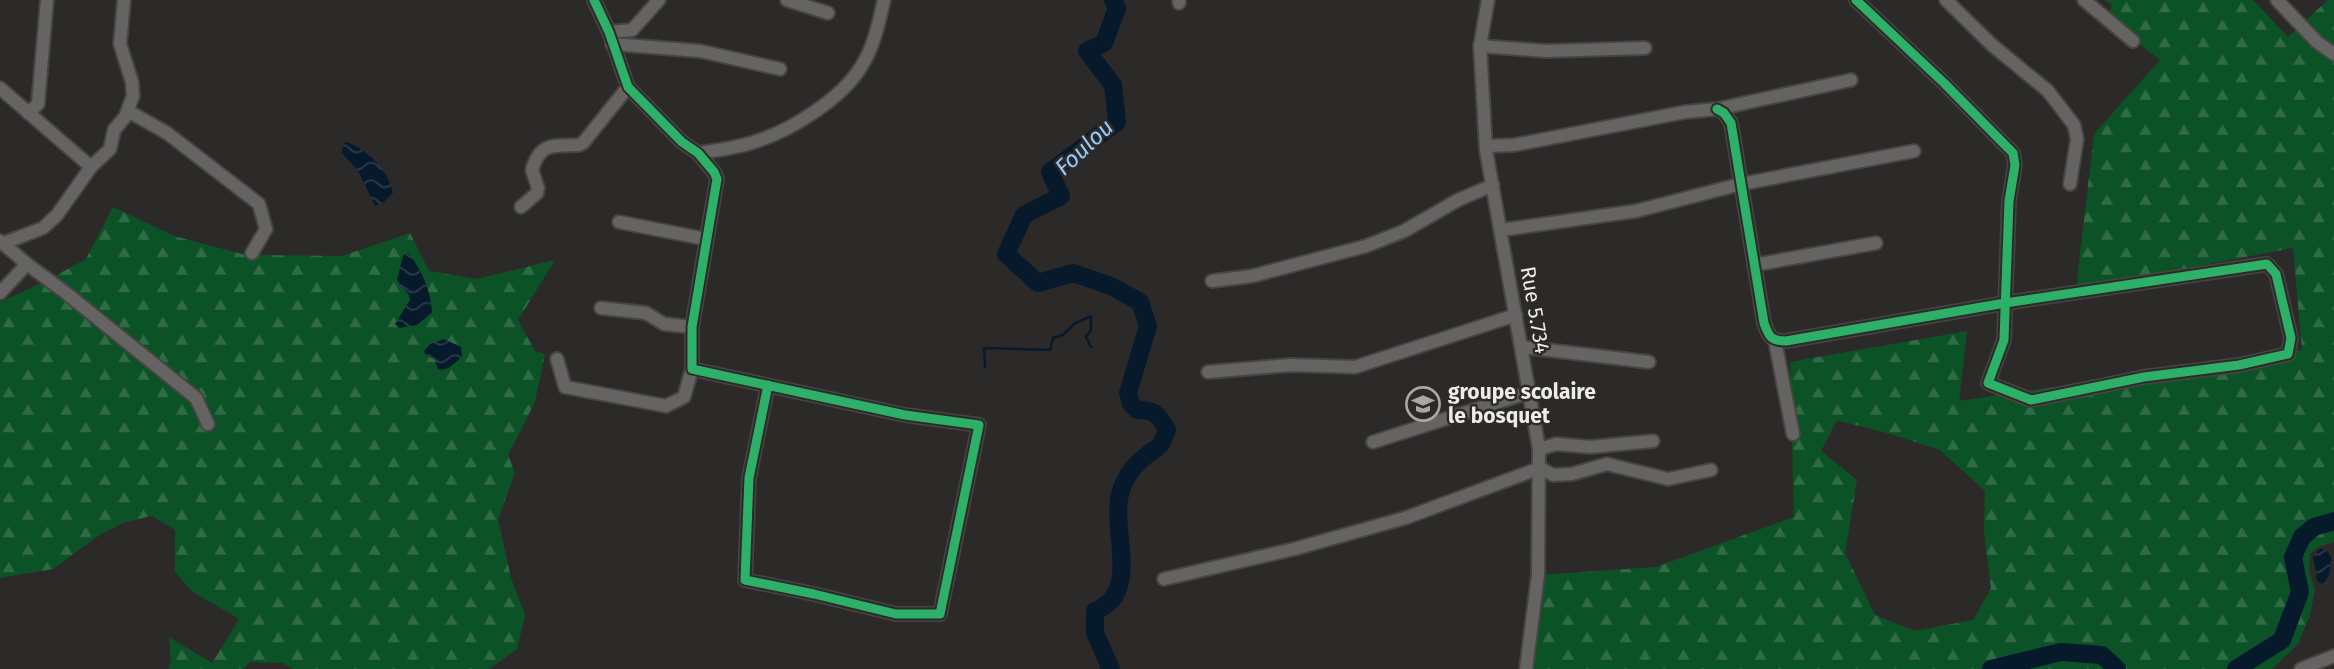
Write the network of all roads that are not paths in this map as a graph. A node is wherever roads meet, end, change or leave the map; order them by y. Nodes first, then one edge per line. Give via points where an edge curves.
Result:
1 (47, 0) edge
2 (124, 0) edge
3 (594, 0) edge
4 (659, 0) edge
5 (787, 0) edge
6 (884, 0) edge
7 (1488, 0) edge
8 (1856, 0) edge
9 (1946, 0) edge
10 (2084, 0) edge
11 (2277, 0) edge
12 (828, 12) dead end
13 (610, 38) junction
14 (2133, 41) dead end
15 (1480, 46) junction
16 (1645, 48) dead end
17 (2334, 54) edge
18 (780, 69) dead end
19 (1851, 80) dead end
20 (628, 87) junction
21 (0, 88) edge
22 (1717, 109) junction
23 (128, 111) junction
24 (28, 113) junction
25 (1486, 146) junction
26 (1914, 151) dead end
27 (698, 153) junction
28 (91, 167) junction
29 (1741, 184) junction
30 (2070, 184) dead end
31 (1493, 185) junction
32 (521, 207) dead end
33 (619, 222) dead end
34 (1501, 230) junction
35 (706, 239) junction
36 (2, 242) edge
37 (1876, 243) dead end
38 (252, 253) dead end
39 (27, 264) junction
40 (1754, 265) junction
41 (1212, 281) dead end
42 (0, 293) edge
43 (2006, 303) junction
44 (601, 308) dead end
45 (1516, 315) junction
46 (692, 327) junction
47 (1775, 341) junction
48 (1522, 347) junction
49 (557, 359) dead end
50 (1649, 362) dead end
51 (692, 369) junction
52 (1208, 372) dead end
53 (768, 385) junction
54 (1530, 392) junction
55 (208, 424) dead end
56 (1793, 434) dead end
57 (1653, 441) dead end
58 (1373, 442) dead end
59 (1539, 449) junction
60 (1540, 468) junction
61 (1711, 470) dead end
62 (1164, 579) dead end
63 (2334, 656) edge
64 (1526, 669) edge
65 (2301, 669) edge

1 - 24 street via 38,104
2 - 23 street via 121,44 133,96
3 - 13 street
4 - 13 street via 632,30
5 - 12 street
6 - 27 street via 863,65 838,95 760,141
7 - 15 street, Rue 5.734
8 - 43 street via 2013,153
9 - 30 street via 2048,91 2074,125 2077,139
10 - 14 street
11 - 17 street
13 - 18 street
13 - 20 street
15 - 16 street via 1546,51
15 - 25 street, Rue 5.734
19 - 22 street
20 - 27 street
20 - 32 street via 583,143 540,151 532,170 537,193
21 - 24 street
22 - 25 street
22 - 29 street via 1731,123
23 - 28 street via 114,130 110,149
23 - 38 street via 167,133 259,204 266,229
24 - 28 street
25 - 31 street, Rue 5.734
26 - 29 street
27 - 35 street via 717,179
28 - 36 street via 43,228
29 - 34 street via 1636,211
29 - 40 street
31 - 34 street, Rue 5.734
31 - 41 street via 1366,246 1252,276
33 - 35 street
34 - 45 street, Rue 5.734
35 - 46 street
36 - 39 street
37 - 40 street
39 - 42 street
39 - 55 street via 196,398
40 - 47 street via 1763,323
43 - 43 street via 2267,264 2276,274 2291,338 2288,354 2031,400 1988,383 2004,340
43 - 47 street
44 - 46 street via 646,313 664,324
45 - 48 street, Rue 5.734
45 - 52 street via 1355,367 1291,365
46 - 51 street
47 - 56 street
48 - 50 street
48 - 54 street, Rue 5.734
49 - 51 street via 565,387 666,406 684,397
51 - 53 street
53 - 53 street via 905,415 979,425 940,614 896,614 745,580 749,478
54 - 58 street
54 - 59 street, Rue 5.734
57 - 59 street via 1590,447 1556,444
59 - 60 street, Rue 5.734
60 - 61 street via 1553,475 1572,474 1606,464 1668,479
60 - 62 street via 1405,518
60 - 64 street, Rue 5.734 via 1538,575
63 - 65 street

